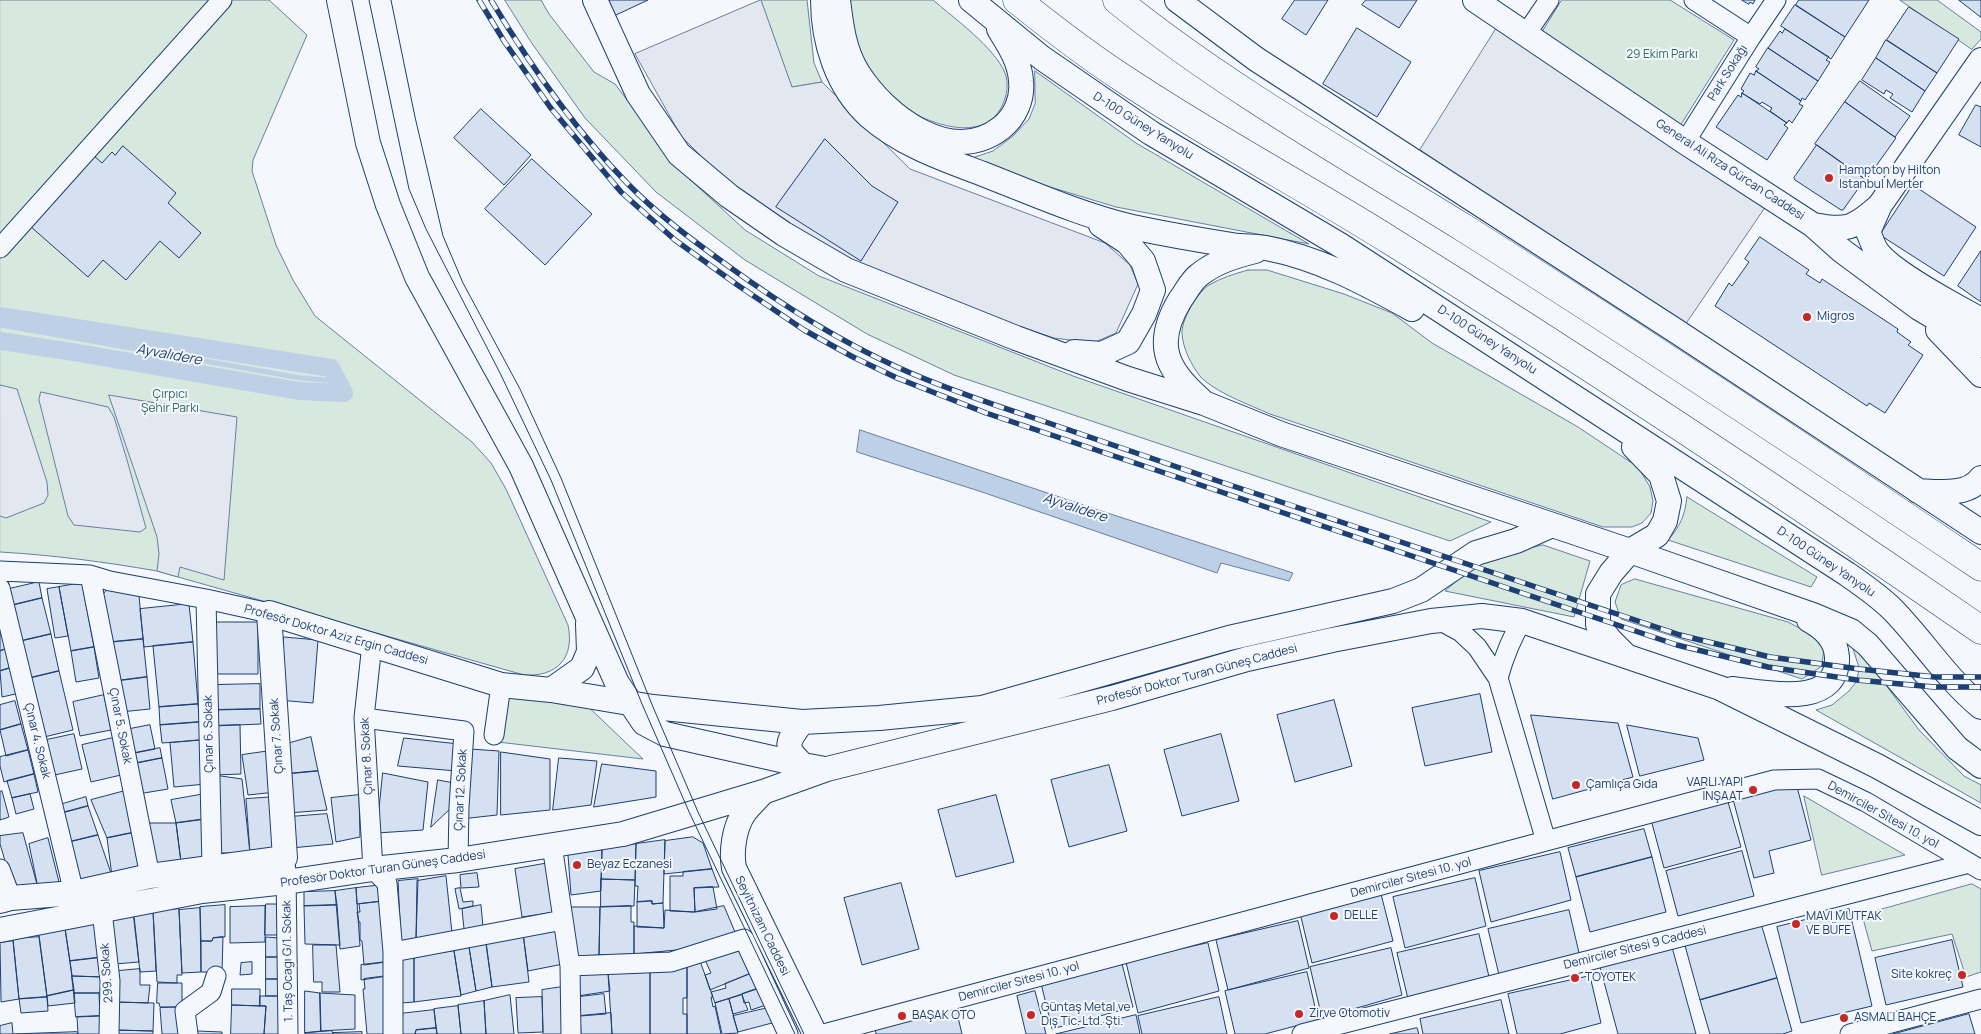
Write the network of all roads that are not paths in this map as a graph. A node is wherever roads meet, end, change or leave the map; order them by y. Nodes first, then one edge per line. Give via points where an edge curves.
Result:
1 (222, 0) edge
2 (339, 0) edge
3 (595, 0) edge
4 (823, 0) edge
5 (838, 0) edge
6 (971, 0) edge
7 (1017, 0) edge
8 (1117, 0) edge
9 (1177, 0) edge
10 (1474, 0) edge
11 (1549, 0) edge
12 (1694, 0) edge
13 (1776, 0) edge
14 (995, 21) junction
15 (1526, 34) junction
16 (1751, 37) junction
17 (1981, 60) edge
18 (1973, 85) edge
19 (1685, 142) junction
20 (1880, 205) junction
21 (1078, 210) junction
22 (1813, 225) junction
23 (0, 248) edge
24 (1266, 248) junction
25 (1919, 308) junction
26 (1981, 320) edge
27 (1470, 329) junction
28 (1016, 338) junction
29 (1981, 345) edge
30 (1981, 375) edge
31 (1204, 403) junction
32 (1601, 413) junction
33 (1981, 478) edge
34 (1918, 491) junction
35 (1552, 526) junction
36 (1981, 532) edge
37 (1630, 551) junction
38 (1981, 567) edge
39 (0, 571) edge
40 (90, 575) junction
41 (0, 588) edge
42 (206, 599) junction
43 (1778, 604) junction
44 (269, 613) junction
45 (588, 617) junction
46 (1440, 620) junction
47 (1522, 621) junction
48 (1981, 630) edge
49 (372, 644) junction
50 (1627, 656) junction
51 (1498, 678) junction
52 (501, 685) junction
53 (1720, 688) junction
54 (551, 690) junction
55 (629, 702) junction
56 (1981, 707) edge
57 (364, 718) junction
58 (802, 722) junction
59 (494, 735) dead end
60 (803, 765) junction
61 (1981, 766) edge
62 (826, 769) junction
63 (763, 792) junction
64 (1981, 823) edge
65 (1546, 842) junction
66 (552, 845) junction
67 (286, 858) junction
68 (458, 860) junction
69 (1975, 866) edge
70 (212, 868) junction
71 (373, 868) junction
72 (0, 869) edge
73 (150, 876) junction
74 (286, 882) junction
75 (74, 893) junction
76 (5, 900) edge
77 (102, 912) junction
78 (564, 920) junction
79 (0, 930) edge
80 (393, 952) junction
81 (570, 966) junction
82 (216, 976) dead end
83 (1981, 999) edge
84 (109, 1034) edge
85 (188, 1034) edge
86 (288, 1034) edge
87 (393, 1034) edge
88 (571, 1034) edge
89 (788, 1034) edge
90 (815, 1034) edge
91 (824, 1034) edge
92 (1302, 1034) edge
93 (1850, 1034) edge

1 - 23 street
2 - 45 main road via 368,143 388,205 417,277 521,466
3 - 28 main road via 643,102 679,154 729,196 784,234 846,270
4 - 21 main road via 826,38 832,59 841,80 868,115 900,139 929,154
5 - 14 main road via 847,49 868,87 900,119 942,140 961,142 979,139 994,133 1014,114 1020,98 1021,81 1014,55
6 - 14 main road, D-100 Güney Yanyolu
7 - 48 highway via 1125,80 1388,239 1597,372 1819,518
8 - 38 highway via 1241,91 1592,310
9 - 34 main road via 1256,59
10 - 15 main road, General Ali Rıza Gürcan Caddesi
11 - 15 street
12 - 16 street, Park Sokağı
13 - 16 street
14 - 27 main road, D-100 Güney Yanyolu via 1042,58 1151,133 1340,245
15 - 19 main road, General Ali Rıza Gürcan Caddesi
16 - 19 street, Park Sokağı
17 - 18 main road
18 - 20 main road
19 - 22 main road, General Ali Rıza Gürcan Caddesi
20 - 22 main road via 1851,227 1834,229
20 - 26 main road via 1868,232 1876,250 1940,298
21 - 24 main road via 1104,220 1159,233
21 - 28 main road via 1127,242 1143,261 1153,290 1144,314 1128,342 1102,354 1070,352
22 - 25 main road, General Ali Rıza Gürcan Caddesi
24 - 27 main road via 1318,262 1360,280 1434,321
24 - 31 main road via 1240,254 1196,276 1173,312 1165,348 1182,384
25 - 29 main road, General Ali Rıza Gürcan Caddesi
25 - 30 main road
27 - 32 main road, D-100 Güney Yanyolu
28 - 31 main road
31 - 35 main road via 1281,434
32 - 37 main road via 1661,475 1670,501 1657,535
32 - 56 main road, D-100 Güney Yanyolu via 1871,592 1892,610 1964,693
33 - 34 main road via 1976,485 1965,489
34 - 36 main road
35 - 37 main road
35 - 58 main road via 1476,553 1421,590 1393,600 1229,638 982,708
37 - 43 main road
37 - 50 main road via 1611,572 1598,594 1597,610 1598,626
39 - 40 street, Profesör Doktor Aziz Ergin Caddesi
40 - 42 street, Profesör Doktor Aziz Ergin Caddesi
40 - 73 street, Çınar 5. Sokak
41 - 75 street, Çınar 4. Sokak
42 - 44 street, Profesör Doktor Aziz Ergin Caddesi
42 - 70 street, Çınar 6. Sokak
43 - 53 main road via 1819,626 1832,638 1837,663 1830,680 1822,688 1807,694
43 - 61 main road via 1851,631 1868,645 1956,748
44 - 49 main road, Profesör Doktor Aziz Ergin Caddesi
44 - 67 main road, Çınar 7. Sokak
45 - 54 main road via 589,652 582,668
45 - 55 main road via 617,683
46 - 47 main road, Profesör Doktor Turan Güneş Caddesi via 1482,616
46 - 51 street via 1477,646
46 - 62 main road, Profesör Doktor Turan Güneş Caddesi via 1247,659 1112,698
47 - 50 main road, Profesör Doktor Turan Güneş Caddesi
47 - 51 street via 1510,639
49 - 52 main road, Profesör Doktor Aziz Ergin Caddesi
49 - 57 street, Çınar 8. Sokak
50 - 53 main road, Profesör Doktor Turan Güneş Caddesi
51 - 65 street
52 - 54 main road, Profesör Doktor Aziz Ergin Caddesi
52 - 59 street
53 - 64 main road
54 - 55 main road
55 - 58 main road
55 - 60 main road via 644,723 665,734
57 - 68 street, Çınar 12. Sokak via 464,731
57 - 71 street, Çınar 8. Sokak
58 - 60 main road via 789,745 791,754
60 - 62 main road
62 - 63 main road, Profesör Doktor Turan Güneş Caddesi
63 - 66 main road, Profesör Doktor Turan Güneş Caddesi via 623,834
63 - 90 main road, Seyitnizam Caddesi via 744,814 735,836 734,868
65 - 69 street, Demirciler Sitesi 10. yol via 1774,780 1818,779 1866,802
65 - 91 street, Demirciler Sitesi 10. yol
66 - 68 main road, Profesör Doktor Turan Güneş Caddesi
66 - 78 street
67 - 70 main road, Profesör Doktor Turan Güneş Caddesi
67 - 74 street, 1. Taş Ocagı G/1. Sokak
68 - 71 main road, Profesör Doktor Turan Güneş Caddesi
69 - 92 street, Demirciler Sitesi 9 Caddesi
70 - 73 main road, Profesör Doktor Turan Güneş Caddesi
71 - 74 main road, Profesör Doktor Turan Güneş Caddesi
71 - 80 street via 386,883
72 - 76 street
73 - 75 main road, Profesör Doktor Turan Güneş Caddesi
74 - 77 main road, Profesör Doktor Turan Güneş Caddesi via 202,891
74 - 86 street, 1. Taş Ocagı G/1. Sokak
75 - 76 main road, Profesör Doktor Turan Güneş Caddesi
77 - 79 main road, Profesör Doktor Turan Güneş Caddesi
77 - 84 street, 299. Sokak via 110,981
78 - 80 street
78 - 81 street
80 - 87 street
81 - 88 street
81 - 89 street via 670,962 744,939
82 - 85 street via 211,992 185,1011
83 - 93 street

